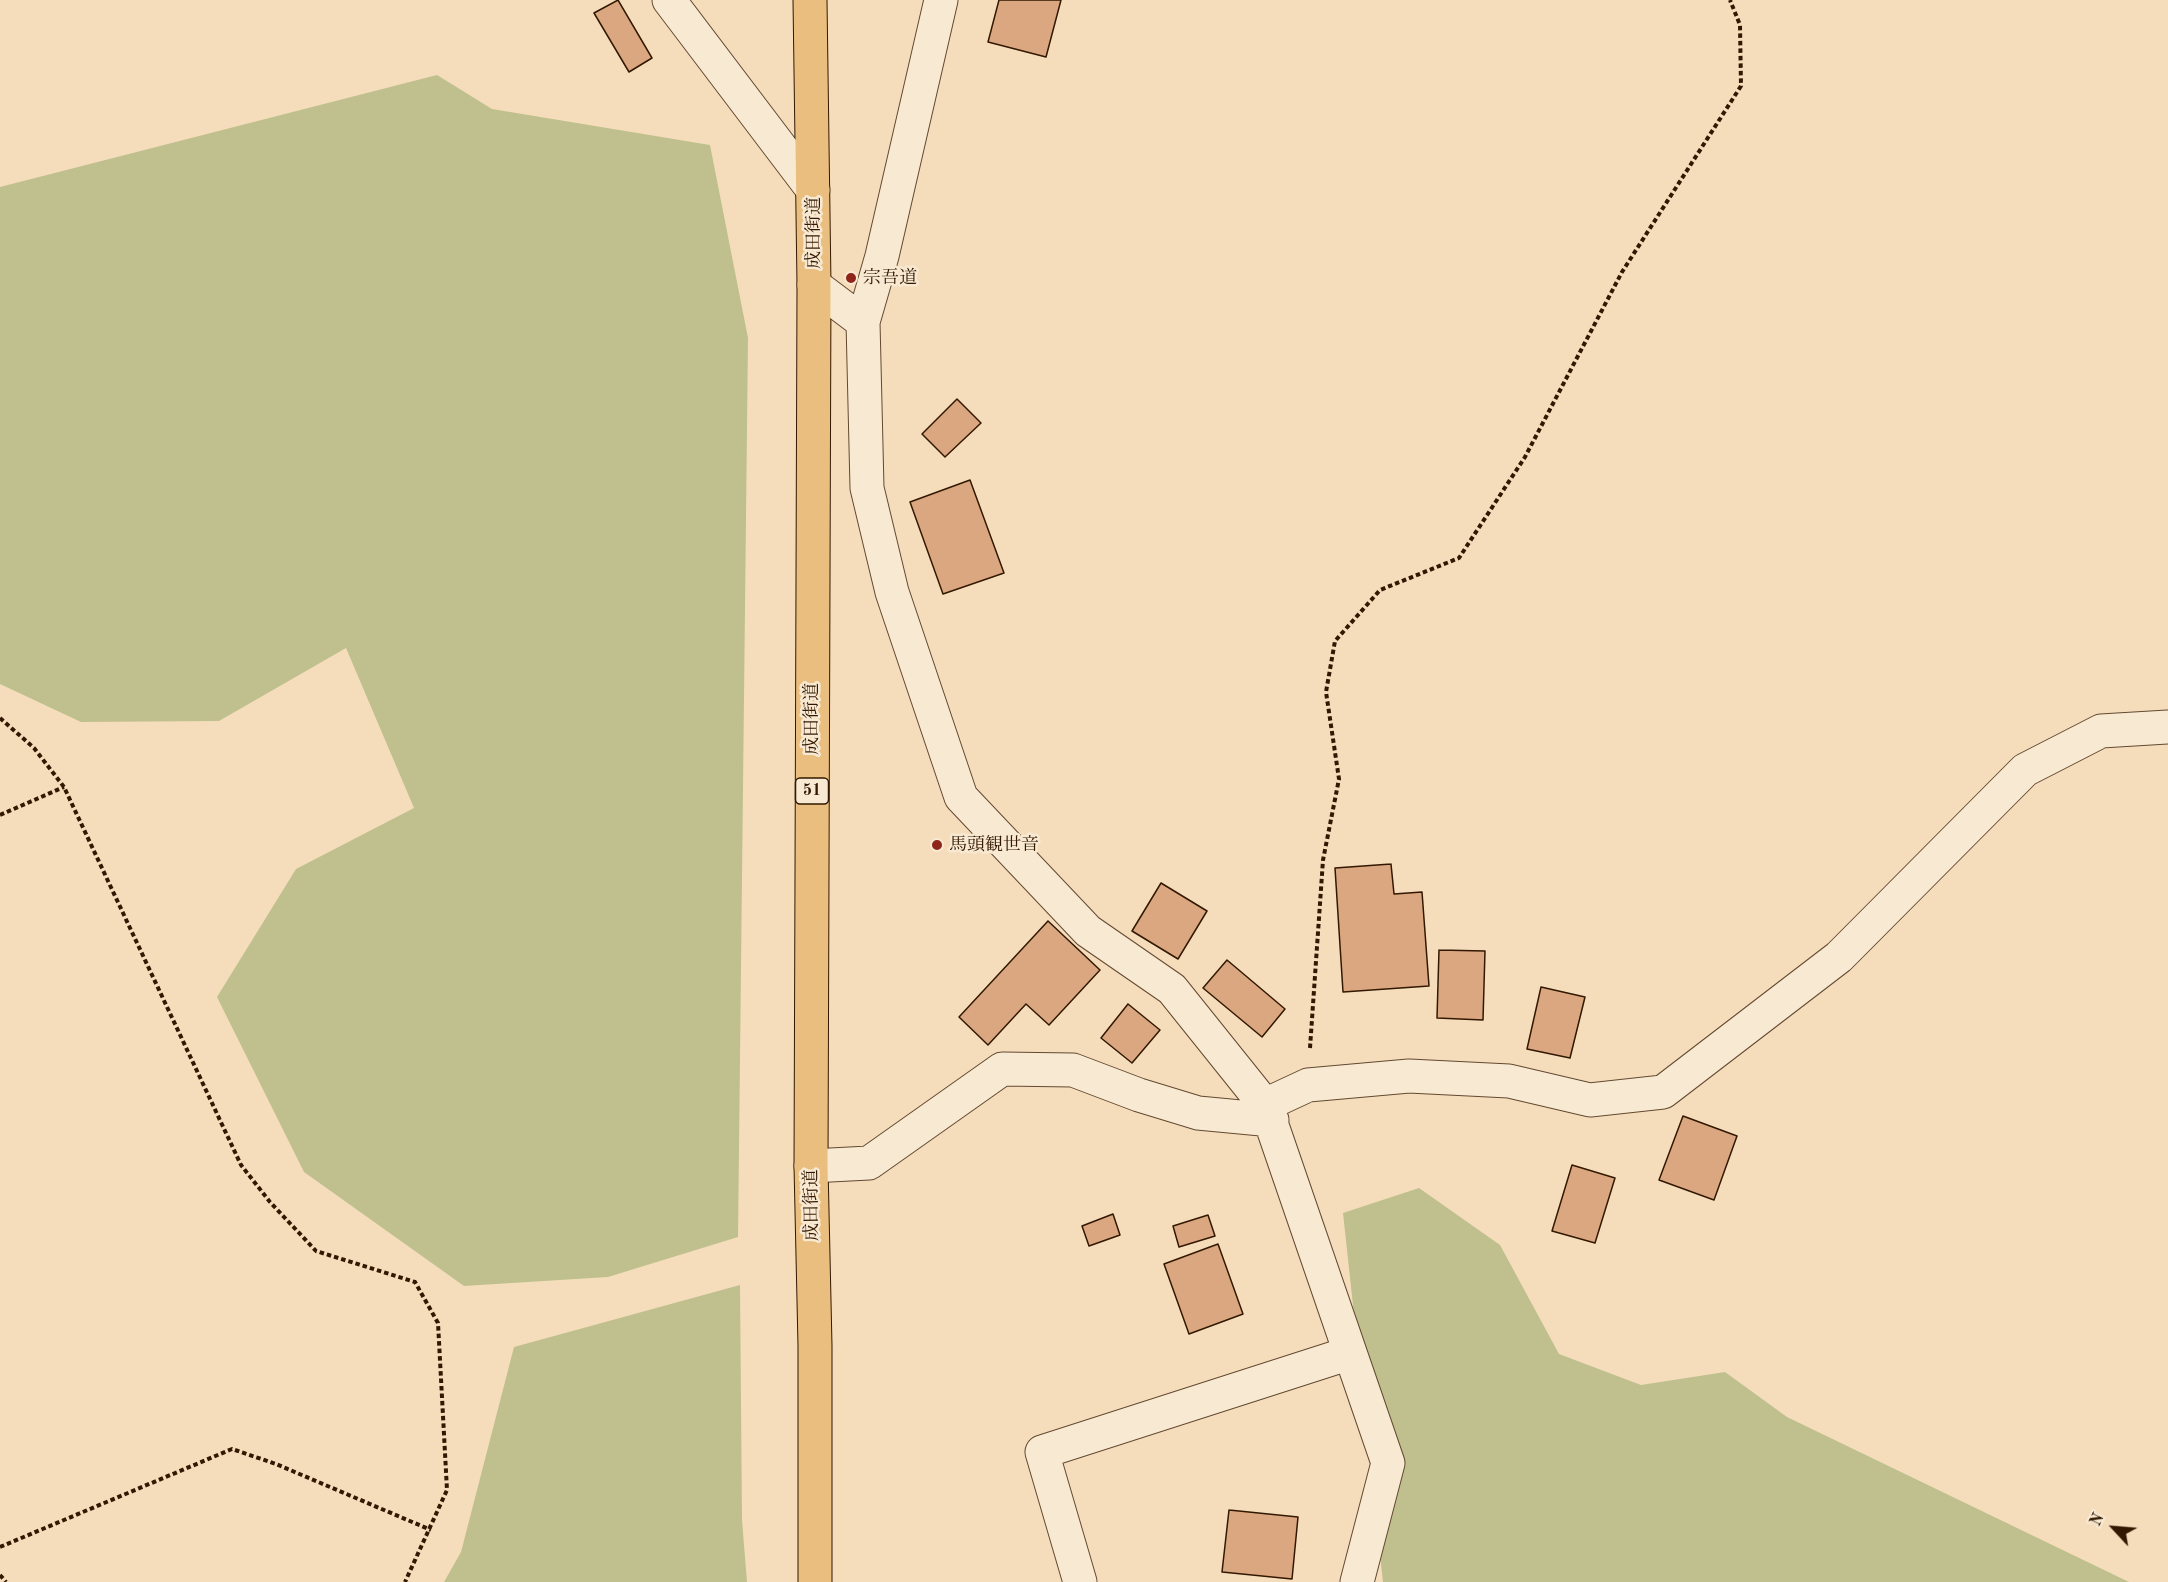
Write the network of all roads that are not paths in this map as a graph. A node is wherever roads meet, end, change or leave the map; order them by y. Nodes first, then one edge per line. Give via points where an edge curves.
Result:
1 (669, 0) edge
2 (810, 0) edge
3 (941, 0) edge
4 (813, 190) junction
5 (814, 285) junction
6 (863, 322) junction
7 (2168, 727) edge
8 (1268, 1113) junction
9 (811, 1166) junction
10 (1350, 1353) junction
11 (815, 1582) edge
12 (1080, 1582) edge
13 (1357, 1582) edge

1 - 4 street
2 - 4 highway, 成田街道 / 51
3 - 6 street
4 - 5 highway, 成田街道 / 51
5 - 6 street
5 - 9 highway, 成田街道 / 51
6 - 8 street via 867,488 892,592 961,797 1088,931 1172,989
7 - 8 street via 2101,731 2025,770 1839,957 1663,1092 1590,1100 1509,1081 1409,1076 1308,1085
8 - 9 street via 1198,1113 1073,1070 1002,1069 869,1163
8 - 10 street
9 - 11 highway, 成田街道 / 51
10 - 12 street via 1042,1452
10 - 13 street via 1388,1463

